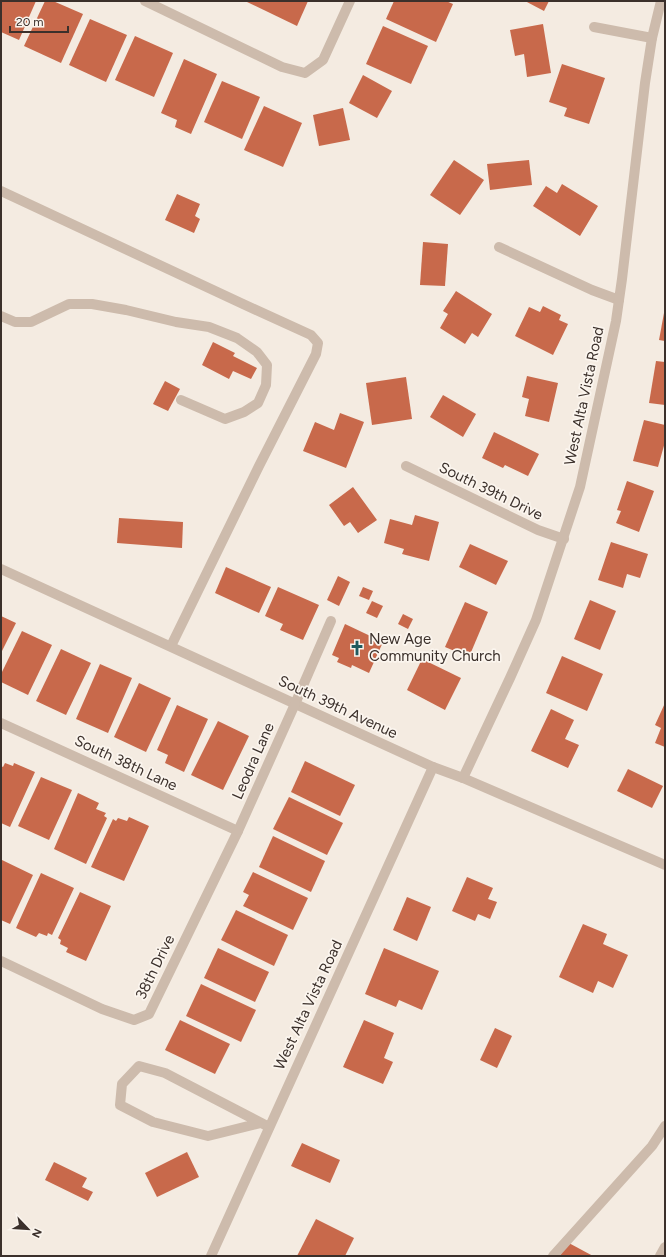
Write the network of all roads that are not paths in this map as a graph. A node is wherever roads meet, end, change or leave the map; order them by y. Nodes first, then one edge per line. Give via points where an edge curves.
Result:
1 (145, 1) edge
2 (350, 1) edge
3 (661, 1) edge
4 (594, 27) dead end
5 (652, 38) junction
6 (1, 191) edge
7 (499, 247) dead end
8 (619, 300) junction
9 (1, 316) edge
10 (181, 400) dead end
11 (406, 466) dead end
12 (564, 539) junction
13 (1, 568) edge
14 (331, 621) dead end
15 (171, 646) junction
16 (295, 704) junction
17 (1, 723) edge
18 (433, 768) junction
19 (463, 778) junction
20 (238, 831) junction
21 (665, 865) edge
22 (1, 961) edge
23 (265, 1125) junction
24 (665, 1126) edge
25 (665, 1247) edge
26 (211, 1256) edge
27 (553, 1256) edge
28 (660, 1256) edge

1 - 2 street via 282,67 305,73 323,60
3 - 5 street, West Alta Vista Road
4 - 5 street
5 - 8 street, West Alta Vista Road
6 - 15 street via 311,335 318,343 316,354
7 - 8 street
8 - 12 street, West Alta Vista Road via 580,487
9 - 10 street via 15,322 31,322 69,304 92,304 126,310 209,327 237,338 257,352 267,365 266,385 258,403 244,412 225,419
11 - 12 street, South 39th Drive via 538,530
12 - 19 street, West Alta Vista Road via 536,620
13 - 15 street, South 39th Avenue
14 - 16 street, Leodra Lane
15 - 16 street, South 39th Avenue
16 - 18 street, South 39th Avenue
16 - 20 street, Leodra Lane
17 - 20 street, South 38th Lane
18 - 19 street, South 39th Avenue
18 - 23 street, West Alta Vista Road
19 - 21 street, South 39th Avenue
20 - 22 street, 38th Drive via 149,1014 134,1020 102,1009
23 - 23 street via 165,1073 139,1066 122,1084 120,1105 153,1122 208,1136
23 - 26 street, West Alta Vista Road
24 - 27 street via 652,1146
25 - 28 street

